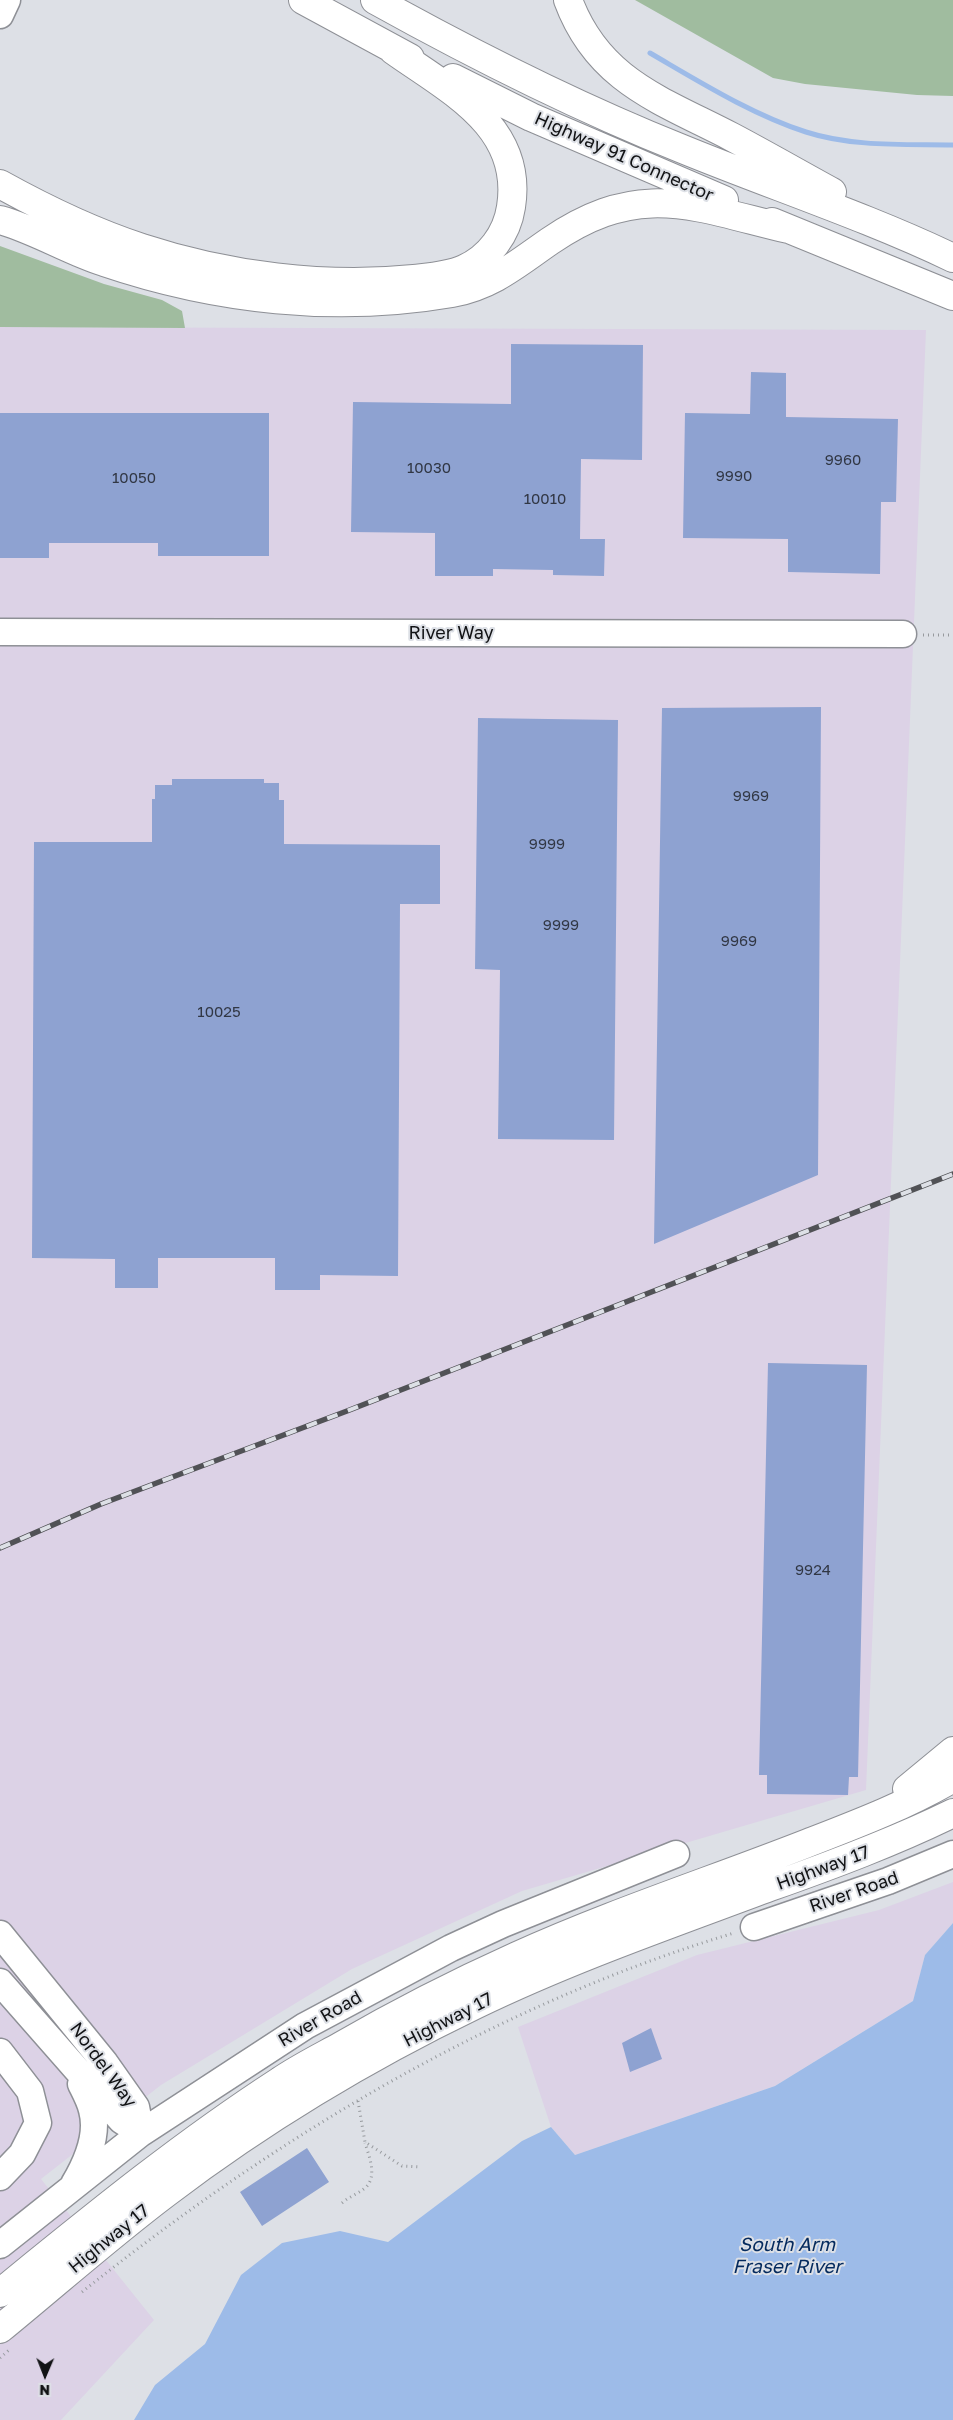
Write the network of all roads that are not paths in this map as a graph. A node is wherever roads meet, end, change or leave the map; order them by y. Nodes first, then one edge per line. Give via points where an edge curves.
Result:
1 (7, 0) edge
2 (303, 0) edge
3 (374, 0) edge
4 (568, 0) edge
5 (0, 15) edge
6 (393, 50) junction
7 (5, 185) edge
8 (2, 220) edge
9 (788, 229) junction
10 (944, 253) edge
11 (953, 296) edge
12 (0, 632) edge
13 (903, 634) road end
14 (953, 1751) edge
15 (953, 1778) edge
16 (953, 1813) edge
17 (847, 1828) junction
18 (676, 1854) dead end
19 (953, 1854) edge
20 (754, 1927) road end
21 (0, 1934) edge
22 (0, 1982) edge
23 (0, 2052) edge
24 (75, 2071) junction
25 (141, 2133) junction
26 (0, 2177) edge
27 (70, 2191) junction
28 (0, 2245) edge
29 (0, 2292) edge
30 (8, 2337) edge

1 - 5 street
2 - 6 highway, Highway 91 Connector
3 - 10 highway, Highway 91 Connector via 534,84 604,116
4 - 10 highway via 593,49 628,81
6 - 7 highway via 469,104 492,127 511,167 513,196 502,234 482,258 453,273 404,280 357,281 281,277 226,268 167,256 118,239
6 - 9 highway, Highway 91 Connector via 531,117
8 - 9 highway via 81,254 156,278 233,294 322,302 393,300 472,289 502,275 590,217 628,204 687,204
9 - 11 highway, Highway 91 Connector
12 - 13 street, River Way
14 - 17 highway via 906,1790
15 - 17 highway, Highway 17
16 - 30 highway, Highway 17 via 871,1850 631,1938 536,1977 342,2076 174,2188
17 - 29 highway, Highway 17 via 617,1914 518,1955 366,2032 282,2080 208,2130 156,2167
18 - 25 street, River Road via 451,1948 305,2026
19 - 20 street, River Road
21 - 25 street, Nordel Way via 105,2063 136,2107
22 - 24 street, Nordel Way
23 - 26 street via 30,2091 38,2123 22,2154
24 - 25 street, Nordel Way via 120,2120
24 - 27 street via 92,2110 94,2123 91,2148
25 - 27 street, River Road
27 - 28 street, River Road

